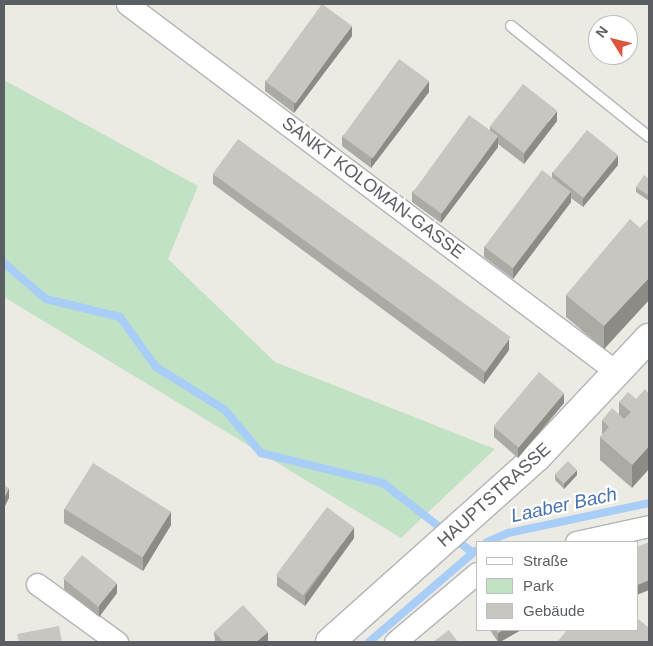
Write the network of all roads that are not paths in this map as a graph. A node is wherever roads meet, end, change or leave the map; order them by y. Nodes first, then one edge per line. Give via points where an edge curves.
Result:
1 (128, 4) edge
2 (511, 26) dead end
3 (649, 137) edge
4 (649, 338) edge
5 (618, 373) junction
6 (649, 526) edge
7 (581, 541) edge
8 (476, 574) edge
9 (37, 584) dead end
10 (117, 642) edge
11 (330, 642) edge
12 (395, 642) edge

1 - 5 street, SANKT KOLOMAN-GASSE
2 - 3 lane
4 - 5 street, HAUPTSTRASSE
5 - 11 street, HAUPTSTRASSE via 538,456
6 - 7 street
8 - 12 street
9 - 10 street

